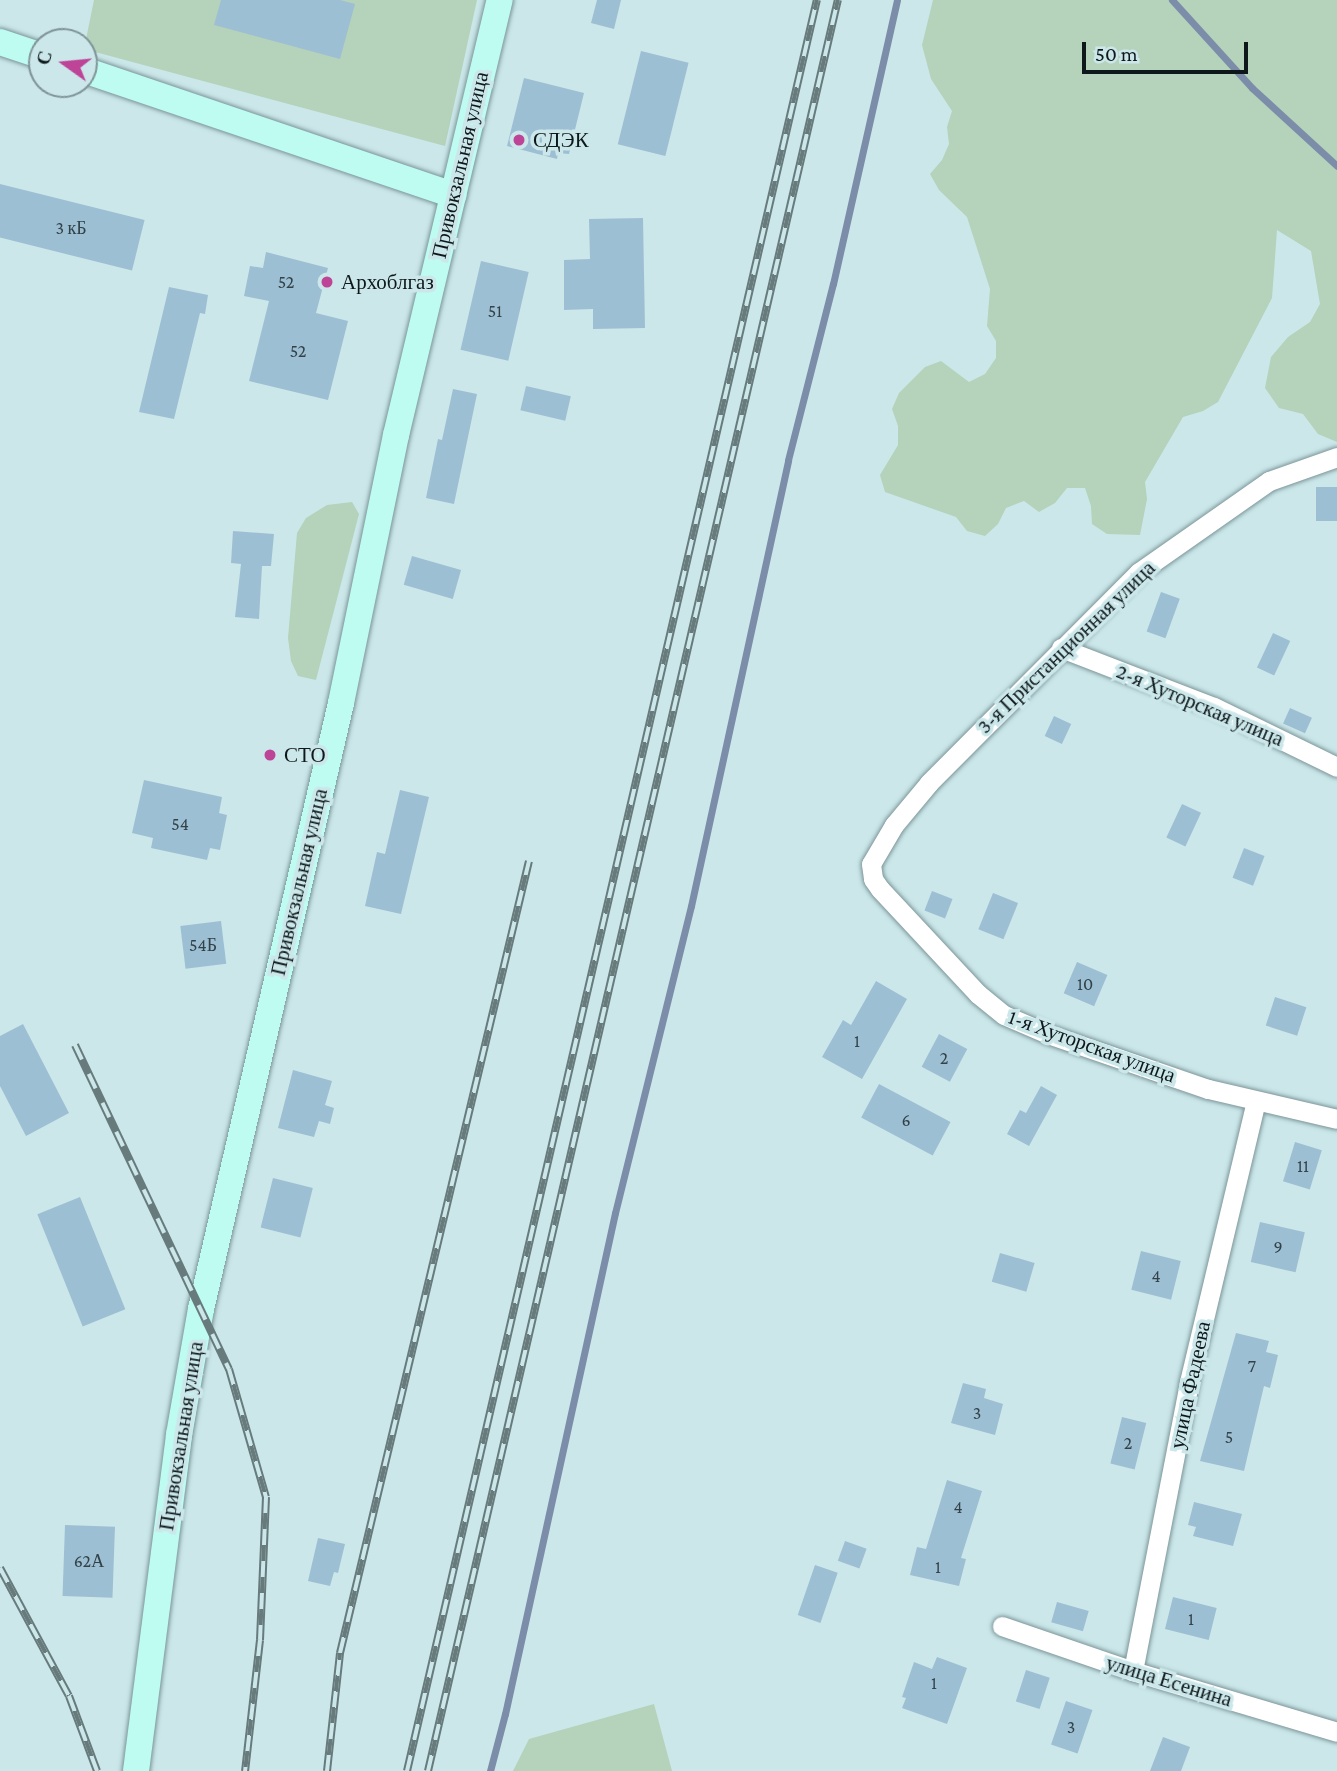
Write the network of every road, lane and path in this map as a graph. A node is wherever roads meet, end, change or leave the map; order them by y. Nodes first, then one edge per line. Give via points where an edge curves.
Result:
1 (500, 0) edge
2 (0, 42) edge
3 (28, 51) edge
4 (98, 75) edge
5 (453, 195) junction
6 (1337, 457) edge
7 (1061, 648) junction
8 (1337, 767) edge
9 (871, 864) joint
10 (1256, 1101) junction
11 (1337, 1119) edge
12 (1002, 1626) dead end
13 (1133, 1671) junction
14 (1337, 1732) edge
15 (136, 1771) edge

1 - 5 street, Привокзальная улица
2 - 3 street
4 - 5 street
5 - 15 street, Привокзальная улица via 201,1309 177,1449
6 - 7 street, 3-я Пристанционная улица via 1269,481 1196,530 1139,572
7 - 8 street, 2-я Хуторская улица via 1214,706
7 - 9 street, 3-я Пристанционная улица via 929,783 894,825
9 - 10 street, 1-я Хуторская улица via 880,889 978,994 1004,1015 1048,1034
10 - 11 street, 1-я Хуторская улица
10 - 13 street, улица Фадеева via 1189,1382
12 - 13 street, улица Есенина
13 - 14 street, улица Есенина

